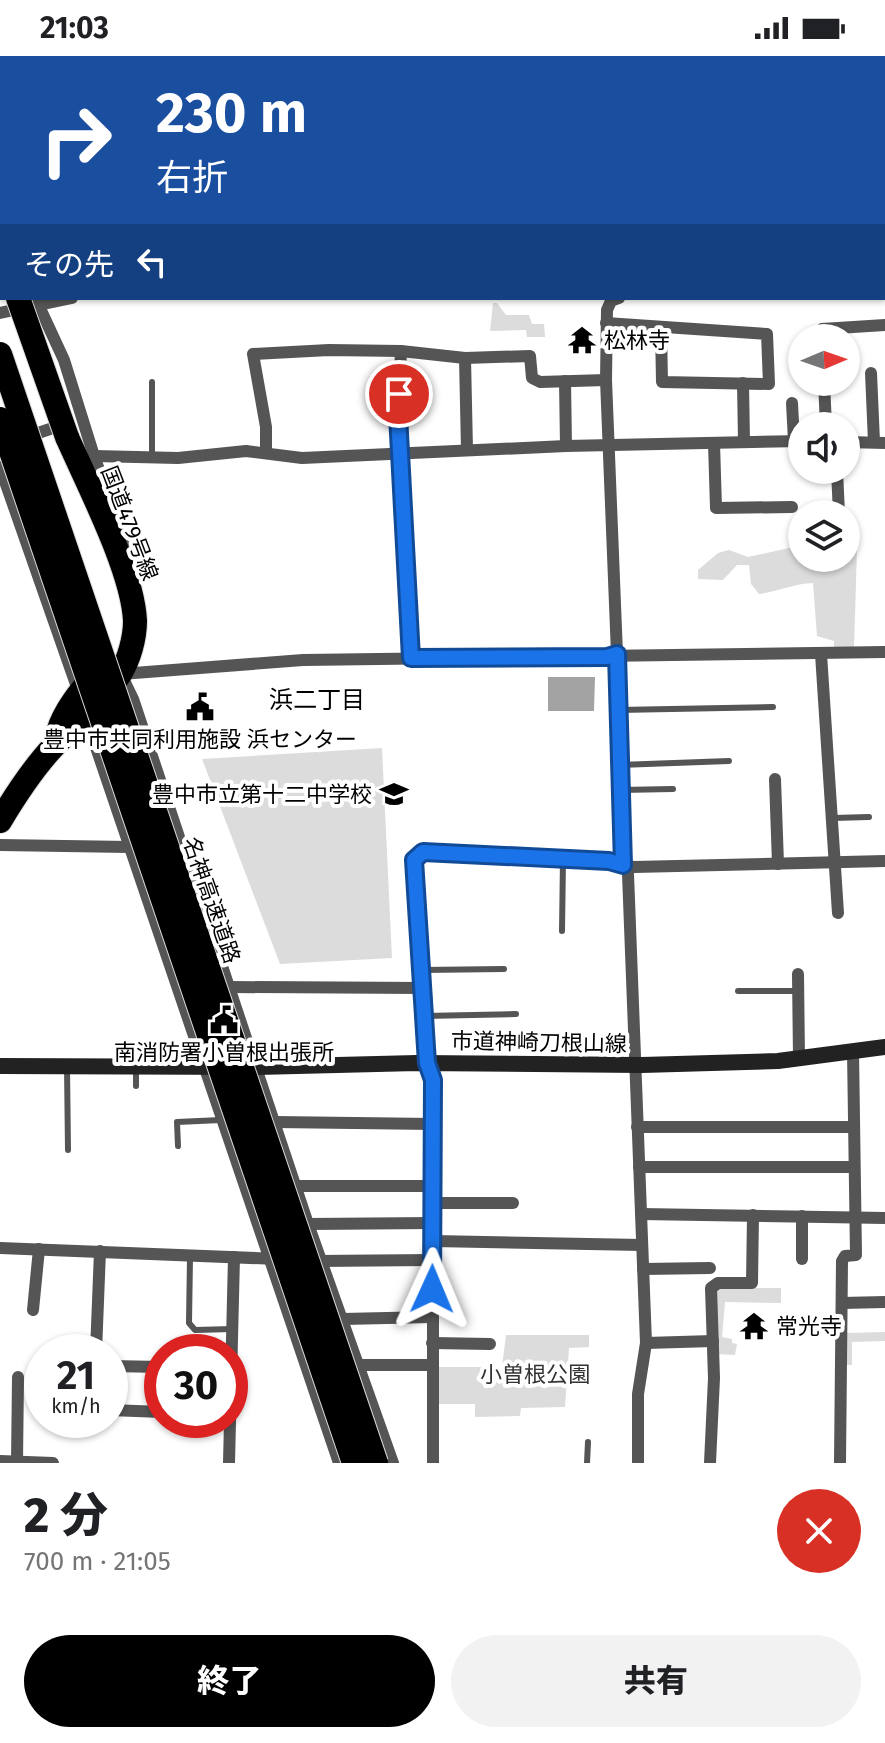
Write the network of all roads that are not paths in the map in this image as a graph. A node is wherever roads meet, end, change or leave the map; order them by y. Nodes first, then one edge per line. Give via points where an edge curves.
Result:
1 (50, 300) edge
2 (614, 300) edge
3 (29, 302) edge
4 (0, 313) edge
5 (606, 323) junction
6 (885, 325) edge
7 (860, 327) edge
8 (661, 329) junction
9 (401, 351) junction
10 (0, 354) edge
11 (465, 358) junction
12 (871, 373) dead end
13 (606, 380) junction
14 (565, 381) junction
15 (152, 382) dead end
16 (743, 383) junction
17 (792, 403) dead end
18 (793, 412) edge
19 (0, 419) edge
20 (74, 428) junction
21 (788, 441) edge
22 (744, 442) junction
23 (714, 443) junction
24 (879, 443) edge
25 (608, 445) junction
26 (0, 446) edge
27 (566, 446) junction
28 (467, 450) junction
29 (401, 452) junction
30 (266, 453) junction
31 (94, 456) junction
32 (152, 457) junction
33 (0, 467) edge
34 (788, 507) edge
35 (885, 652) edge
36 (617, 654) junction
37 (821, 654) junction
38 (411, 658) junction
39 (121, 674) junction
40 (82, 704) junction
41 (773, 707) dead end
42 (618, 710) junction
43 (729, 761) dead end
44 (619, 765) junction
45 (775, 779) dead end
46 (673, 789) dead end
47 (620, 790) junction
48 (6, 806) edge
49 (869, 817) dead end
50 (833, 818) junction
51 (0, 845) edge
52 (129, 847) junction
53 (563, 859) junction
54 (885, 861) edge
55 (836, 863) junction
56 (778, 864) junction
57 (623, 865) junction
58 (838, 913) dead end
59 (562, 931) dead end
60 (504, 969) dead end
61 (422, 970) junction
62 (798, 974) dead end
63 (230, 987) junction
64 (423, 988) junction
65 (738, 991) dead end
66 (798, 991) junction
67 (516, 1014) dead end
68 (424, 1016) junction
69 (885, 1047) edge
70 (853, 1051) junction
71 (799, 1058) junction
72 (427, 1063) junction
73 (0, 1066) edge
74 (135, 1066) junction
75 (203, 1066) junction
76 (634, 1066) junction
77 (67, 1067) junction
78 (257, 1067) junction
79 (136, 1086) dead end
80 (221, 1120) junction
81 (275, 1122) junction
82 (433, 1124) junction
83 (637, 1127) junction
84 (853, 1127) junction
85 (178, 1146) dead end
86 (68, 1150) dead end
87 (639, 1167) junction
88 (853, 1167) junction
89 (296, 1186) junction
90 (433, 1186) junction
91 (433, 1203) junction
92 (513, 1203) dead end
93 (641, 1214) junction
94 (753, 1215) junction
95 (802, 1216) junction
96 (857, 1216) junction
97 (885, 1218) edge
98 (433, 1223) junction
99 (308, 1224) junction
100 (433, 1241) junction
101 (642, 1245) junction
102 (0, 1248) edge
103 (39, 1249) junction
104 (100, 1251) junction
105 (190, 1255) junction
106 (234, 1257) junction
107 (270, 1259) junction
108 (802, 1259) dead end
109 (433, 1260) junction
110 (322, 1261) junction
111 (710, 1268) dead end
112 (643, 1269) junction
113 (885, 1302) edge
114 (842, 1303) junction
115 (33, 1310) dead end
116 (432, 1317) junction
117 (343, 1319) junction
118 (232, 1329) junction
119 (97, 1334) edge
120 (232, 1334) edge
121 (713, 1341) junction
122 (432, 1343) junction
123 (646, 1343) junction
124 (490, 1344) dead end
125 (359, 1365) junction
126 (432, 1365) junction
127 (18, 1377) dead end
128 (230, 1438) edge
129 (588, 1442) dead end
130 (0, 1461) edge
131 (17, 1462) edge
132 (53, 1463) edge
133 (229, 1463) edge
134 (339, 1463) edge
135 (354, 1463) edge
136 (376, 1463) edge
137 (393, 1463) edge
138 (433, 1463) edge
139 (587, 1463) edge
140 (638, 1463) edge
141 (710, 1463) edge
142 (840, 1463) edge

1 - 3 street
2 - 5 street
3 - 4 street
3 - 20 highway, 国道479号線, bridge
5 - 8 street
5 - 13 street
6 - 7 street
8 - 16 street via 662,382
8 - 16 street via 767,334 769,384
9 - 11 street
9 - 29 street
9 - 30 street via 253,354
10 - 136 highway, 名神高速道路, bridge
11 - 14 street via 530,356 532,378
11 - 28 street
12 - 24 street
13 - 14 street
13 - 25 street
14 - 27 street
15 - 32 lane
16 - 22 street
17 - 18 street
19 - 135 highway, bridge
20 - 26 street
20 - 31 street
20 - 39 highway, 国道479号線 via 129,589 135,624
20 - 40 highway, 国道479号線 via 93,536 120,614 114,647
21 - 22 street
22 - 23 street
23 - 25 street
23 - 34 street via 716,508
25 - 27 street
25 - 36 street
27 - 28 street
28 - 29 street
29 - 30 street via 302,458
29 - 38 street
30 - 32 street
31 - 32 street
31 - 39 street via 138,577 142,618
33 - 40 street
35 - 37 street
36 - 37 street
36 - 38 street
36 - 42 street
37 - 50 street
38 - 39 street
39 - 40 highway, 国道479号線
39 - 63 street
40 - 48 highway, 国道479号線
40 - 52 street
41 - 42 lane
42 - 44 street
43 - 44 lane
44 - 47 street
45 - 56 street
46 - 47 lane
47 - 57 street
49 - 50 lane
50 - 55 street
51 - 52 street
52 - 75 street
53 - 57 street
53 - 59 lane
53 - 61 street via 423,852 414,860
54 - 55 street
55 - 56 street
55 - 58 street
56 - 57 street
57 - 76 street via 628,874
60 - 61 lane
61 - 64 street
62 - 66 street
63 - 64 street
63 - 78 street
64 - 68 street
65 - 66 lane
66 - 71 street
67 - 68 lane
68 - 72 street
69 - 70 street, 市道神崎刀根山線
70 - 71 street, 市道神崎刀根山線
70 - 84 street
71 - 76 street, 市道神崎刀根山線
72 - 76 street, 市道神崎刀根山線
72 - 78 street, 市道神崎刀根山線
72 - 82 street via 433,1080
73 - 77 street, 市道神崎刀根山線
74 - 75 street, 市道神崎刀根山線
74 - 77 street, 市道神崎刀根山線
74 - 79 lane
75 - 78 street, 市道神崎刀根山線
75 - 80 street
76 - 83 street
77 - 86 lane
78 - 81 street
80 - 85 lane via 177,1122
80 - 107 street
81 - 82 street
81 - 89 street
82 - 90 street
83 - 84 street
83 - 87 street
84 - 88 street
87 - 88 street
87 - 93 street
88 - 96 street
89 - 90 street
89 - 99 street
90 - 91 street
91 - 92 street
91 - 98 street
93 - 94 street
93 - 101 street
94 - 95 street
94 - 121 street via 752,1283 718,1283 711,1288
95 - 96 street
95 - 108 street
96 - 97 street
96 - 114 street via 856,1255 842,1261
98 - 99 street
98 - 100 street
99 - 110 street
100 - 101 street
100 - 109 street
101 - 112 street
102 - 103 street
103 - 104 street
103 - 115 street
104 - 105 street via 135,1247
104 - 119 street
105 - 106 street
105 - 118 lane via 189,1323 195,1330
106 - 107 street
106 - 118 street
107 - 110 street
107 - 134 street
109 - 110 street
109 - 116 street
110 - 117 street
111 - 112 street
112 - 123 street
113 - 114 street
114 - 142 street
116 - 117 street
116 - 122 street
117 - 125 street
118 - 120 street
121 - 123 street
121 - 141 street
122 - 124 street
122 - 126 street
123 - 140 street via 638,1394
125 - 126 street
125 - 137 street
126 - 138 street
127 - 131 street
128 - 133 street
129 - 139 lane
130 - 131 street
131 - 132 street

